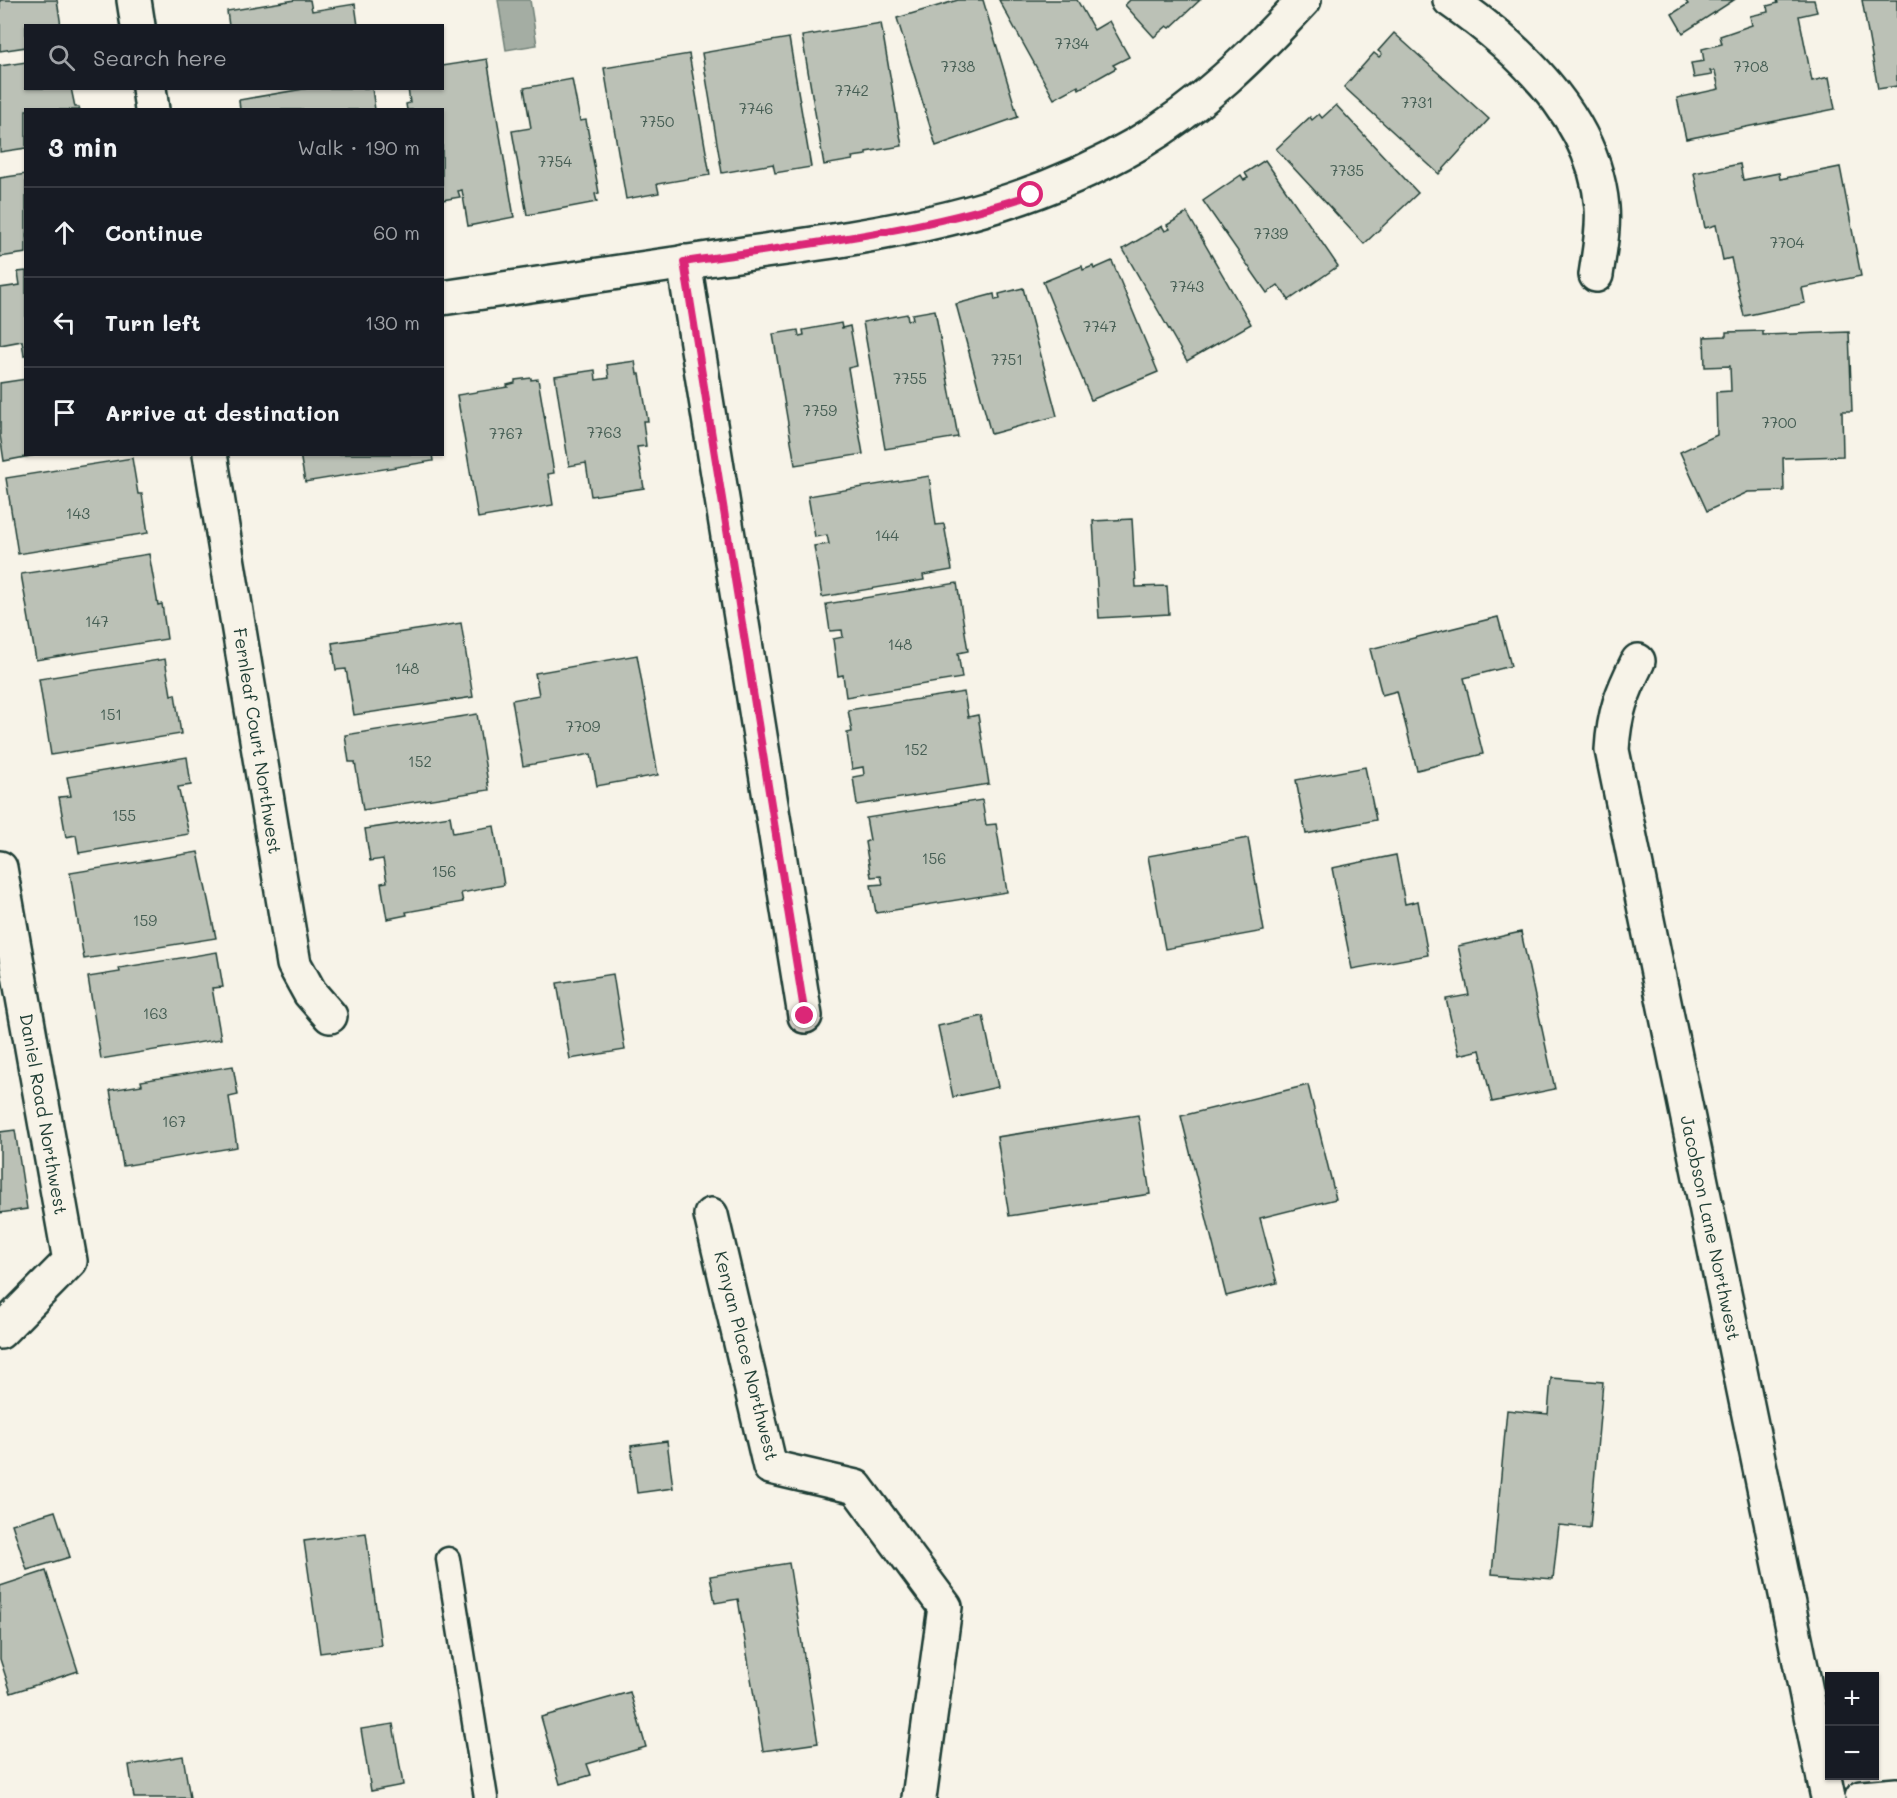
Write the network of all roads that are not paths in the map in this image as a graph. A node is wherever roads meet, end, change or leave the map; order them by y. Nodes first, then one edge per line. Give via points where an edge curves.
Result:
1 (134, 0) edge
2 (1304, 0) edge
3 (1450, 0) edge
4 (138, 24) edge
5 (149, 90) edge
6 (152, 108) edge
7 (684, 262) junction
8 (1596, 275) dead end
9 (444, 298) edge
10 (210, 456) edge
11 (1638, 660) dead end
12 (0, 868) edge
13 (330, 1016) dead end
14 (805, 1016) dead end
15 (711, 1215) dead end
16 (0, 1332) edge
17 (448, 1559) dead end
18 (1897, 1795) edge
19 (486, 1798) edge
20 (919, 1798) edge
21 (1828, 1798) edge
22 (1862, 1798) edge

1 - 4 street
2 - 7 street via 1246,62 1189,110 1137,144 1031,195 919,227
3 - 8 street via 1494,32 1526,62 1580,134 1598,178 1602,208
5 - 6 street
7 - 9 street
7 - 14 street
10 - 13 street, Fernleaf Court Northwest via 294,964 310,993
11 - 21 street, Jacobson Lane Northwest via 1613,720 1612,750
12 - 16 street, Daniel Road Northwest via 70,1261
15 - 20 street, Kenyan Place Northwest via 770,1467 856,1487 945,1607
17 - 19 lane
18 - 22 street

